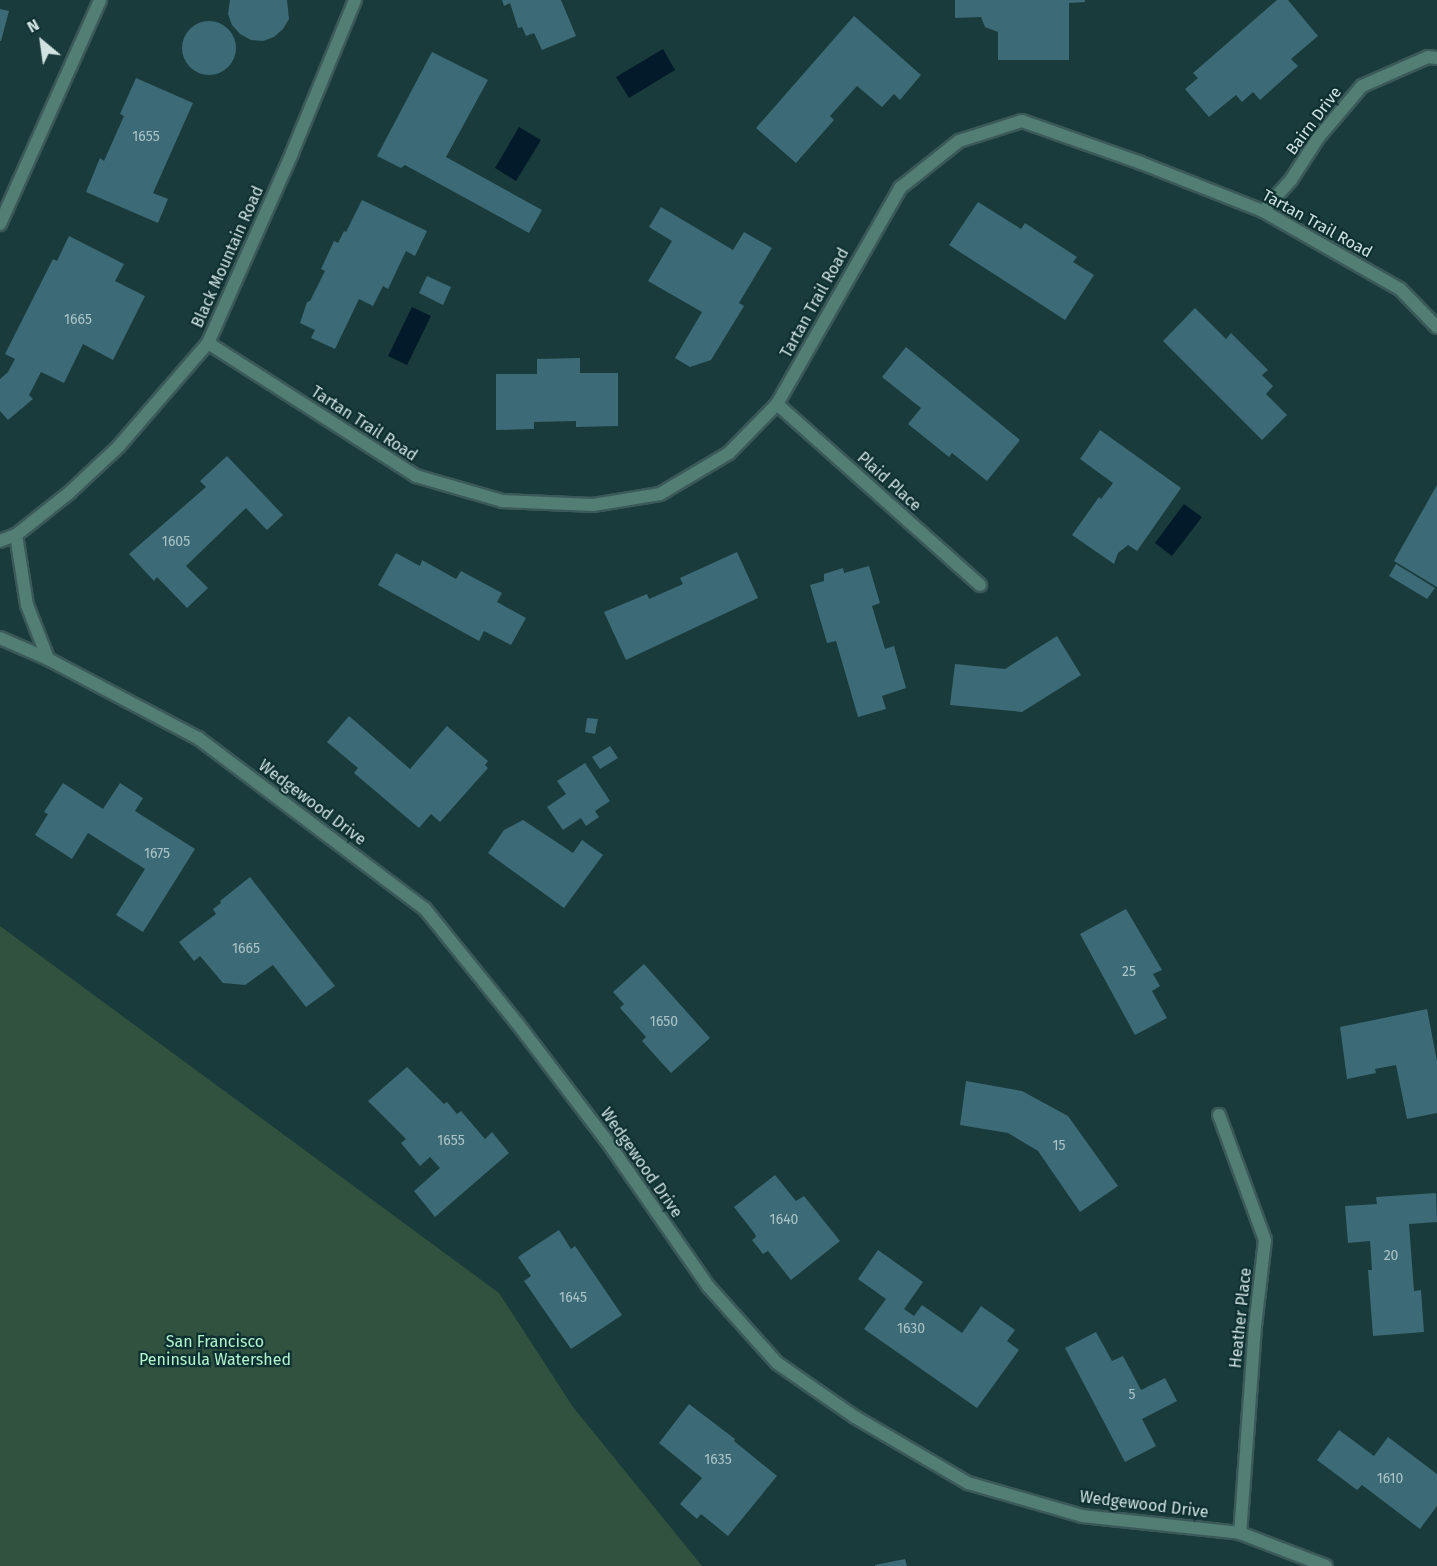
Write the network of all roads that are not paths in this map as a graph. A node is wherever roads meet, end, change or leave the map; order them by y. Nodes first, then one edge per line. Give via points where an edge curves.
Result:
1 (100, 0) edge
2 (355, 0) edge
3 (1437, 58) edge
4 (1263, 211) junction
5 (0, 224) edge
6 (1437, 327) edge
7 (208, 343) junction
8 (777, 404) junction
9 (16, 535) junction
10 (0, 541) edge
11 (980, 585) dead end
12 (0, 638) edge
13 (48, 658) junction
14 (1219, 1115) dead end
15 (1240, 1533) junction
16 (1326, 1566) edge

1 - 5 street
2 - 7 street, Black Mountain Road
3 - 4 street, Bairn Drive via 1428,57 1362,86
4 - 6 street, Tartan Trail Road via 1400,289
4 - 8 street, Tartan Trail Road via 1022,121 959,141 900,188
7 - 8 street, Tartan Trail Road via 416,476 502,501 593,505 660,494 729,453
7 - 9 street, Black Mountain Road via 119,446
8 - 11 street, Plaid Place
9 - 10 street, Black Mountain Road
9 - 13 street via 27,605
12 - 13 street, Wedgewood Drive
13 - 15 street, Wedgewood Drive via 198,738 425,909 607,1142 708,1286 777,1363 855,1417 968,1484 1082,1516
14 - 15 street, Heather Place via 1265,1240
15 - 16 street, Wedgewood Drive

